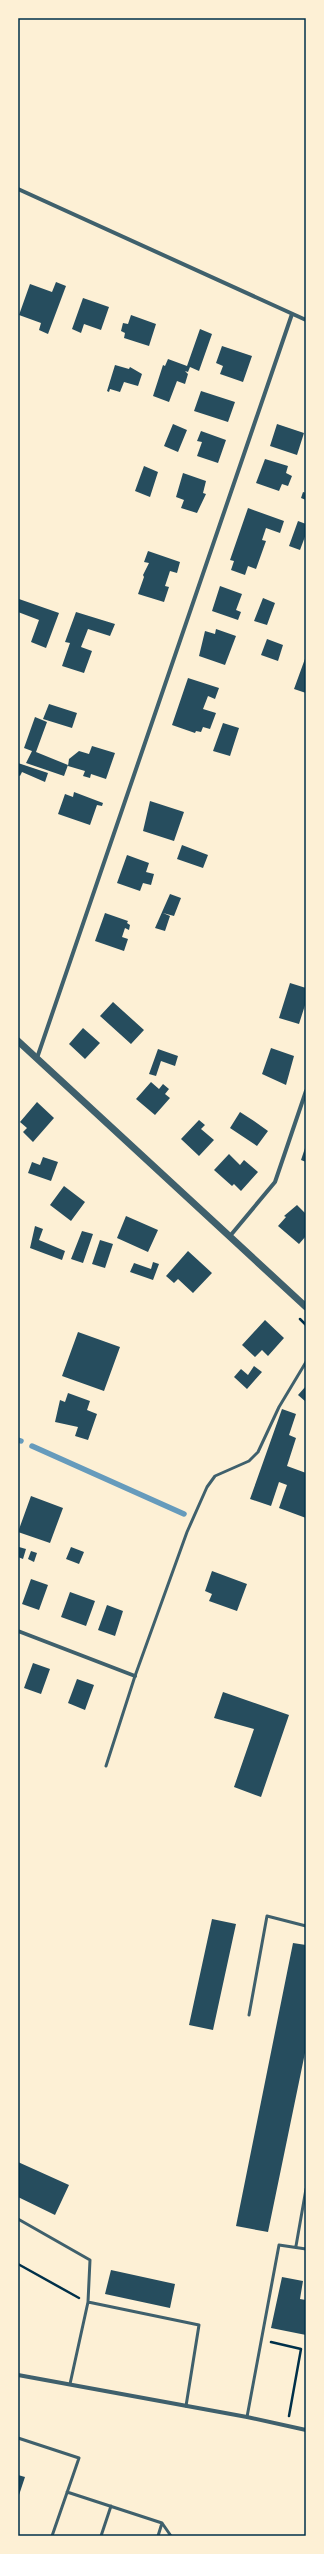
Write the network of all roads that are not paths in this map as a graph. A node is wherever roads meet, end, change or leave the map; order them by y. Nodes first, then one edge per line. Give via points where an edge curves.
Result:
1 (18, 189) edge
2 (292, 314) junction
3 (306, 320) edge
4 (18, 1041) edge
5 (37, 1058) junction
6 (306, 1091) edge
7 (230, 1236) junction
8 (306, 1307) edge
9 (306, 1362) edge
10 (18, 1631) edge
11 (135, 1676) junction
12 (106, 1766) dead end
13 (306, 1926) edge
14 (249, 2015) dead end
15 (306, 2189) edge
16 (18, 2219) edge
17 (296, 2246) junction
18 (306, 2249) edge
19 (88, 2302) junction
20 (18, 2375) edge
21 (70, 2384) junction
22 (186, 2406) junction
23 (247, 2417) junction
24 (306, 2430) edge
25 (18, 2438) edge
26 (67, 2492) junction
27 (111, 2506) junction
28 (162, 2523) junction
29 (52, 2536) edge
30 (101, 2536) edge
31 (158, 2536) edge
32 (171, 2536) edge

1 - 2 street
2 - 3 street
2 - 5 street
4 - 5 street
5 - 7 street
6 - 7 street via 275,1182
7 - 8 street
9 - 11 lane via 258,1452 250,1461 215,1476 207,1487 187,1532
10 - 11 street
11 - 12 lane
13 - 14 lane via 267,1916
15 - 17 lane
16 - 19 lane via 90,2260
17 - 18 lane
17 - 23 lane via 278,2245
19 - 21 lane
19 - 22 lane via 199,2325
20 - 21 street
21 - 22 street
22 - 23 street
23 - 24 street
25 - 26 lane via 79,2458
26 - 27 lane
26 - 29 lane
27 - 28 lane
27 - 30 lane
28 - 31 lane
28 - 32 lane

